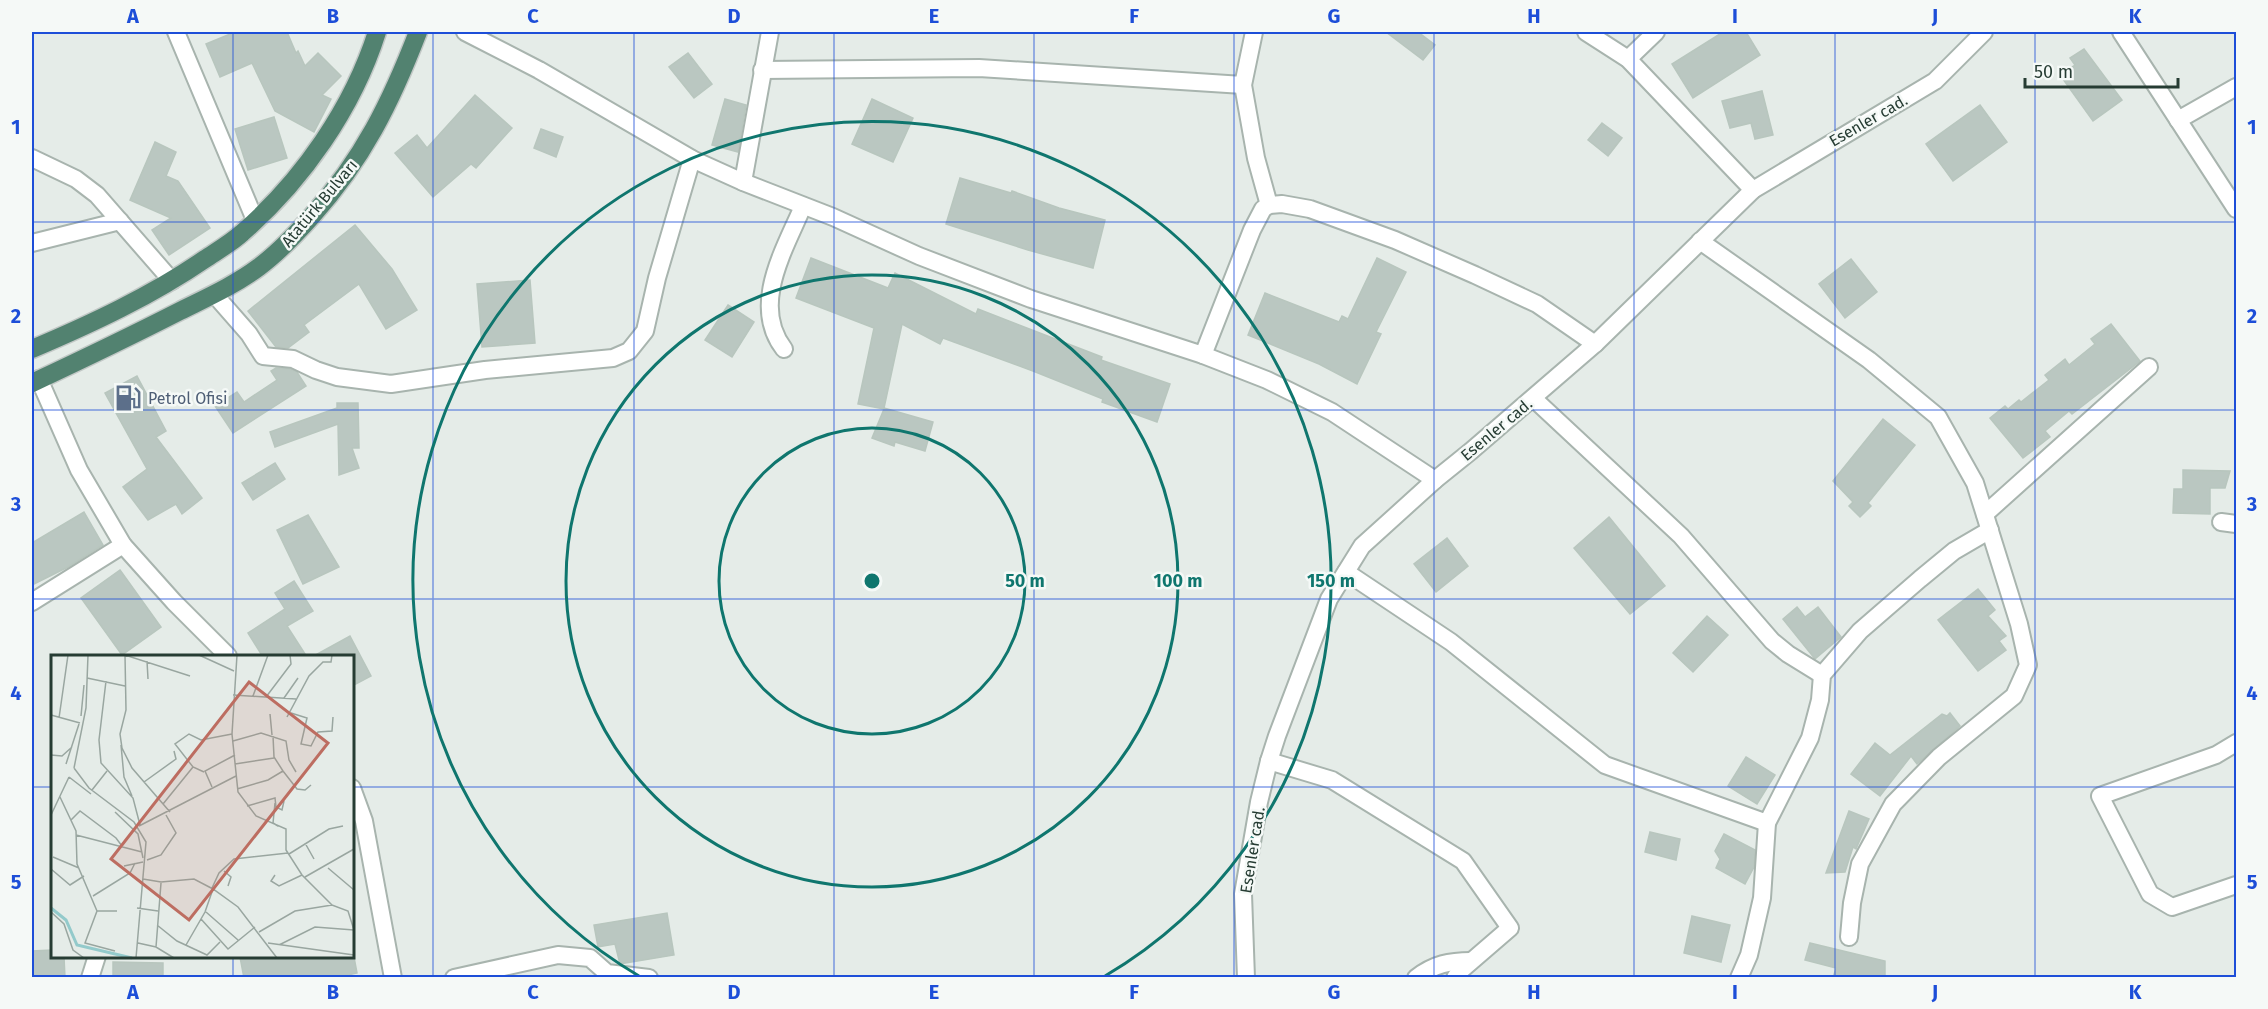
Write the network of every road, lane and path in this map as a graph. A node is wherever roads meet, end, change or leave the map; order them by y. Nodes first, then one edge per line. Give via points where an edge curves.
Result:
1 (176, 32) edge
2 (377, 32) edge
3 (418, 32) edge
4 (465, 32) edge
5 (770, 32) edge
6 (1254, 32) edge
7 (1586, 32) edge
8 (1656, 32) edge
9 (1984, 32) edge
10 (2121, 32) edge
11 (1628, 59) junction
12 (762, 70) junction
13 (1243, 85) junction
14 (2236, 87) edge
15 (2178, 120) junction
16 (32, 158) edge
17 (692, 159) junction
18 (743, 182) junction
19 (1753, 190) junction
20 (1269, 205) junction
21 (803, 206) junction
22 (2236, 209) edge
23 (255, 220) junction
24 (120, 221) junction
25 (1700, 241) junction
26 (32, 243) edge
27 (172, 281) junction
28 (214, 294) junction
29 (1595, 344) junction
30 (39, 346) edge
31 (784, 349) dead end
32 (1203, 355) junction
33 (2149, 367) dead end
34 (61, 369) junction
35 (35, 381) edge
36 (1533, 398) junction
37 (1435, 480) junction
38 (1987, 522) junction
39 (123, 545) junction
40 (1346, 572) junction
41 (32, 602) edge
42 (226, 655) edge
43 (1822, 675) junction
44 (2236, 743) edge
45 (1269, 761) junction
46 (354, 794) edge
47 (1767, 823) junction
48 (2236, 885) edge
49 (1849, 937) dead end
50 (97, 958) edge
51 (1472, 961) junction
52 (607, 975) edge
53 (90, 978) edge
54 (393, 978) edge
55 (454, 978) edge
56 (649, 978) edge
57 (1246, 978) edge
58 (1416, 978) edge
59 (1455, 978) edge
60 (1739, 978) edge

1 - 23 street
2 - 23 highway, Atatürk Bulvarı via 345,104 320,145 279,198
3 - 28 highway, Atatürk Bulvarı via 389,102 346,175 278,251
4 - 17 street
5 - 12 street
6 - 13 street
7 - 11 street
8 - 11 street
9 - 19 street, Esenler cad. via 1935,81
10 - 15 street
11 - 19 street
12 - 13 street via 979,68
12 - 18 street
13 - 20 street
14 - 15 street
15 - 22 street
16 - 24 street via 76,179
17 - 18 street
17 - 28 street via 645,331 629,351 613,358 484,370 391,384 337,377 293,359 263,356
18 - 21 street
19 - 25 street, Esenler cad.
20 - 29 street via 1310,208 1395,240 1537,304
20 - 32 street via 1252,230
21 - 31 street via 770,290 769,318 775,338
21 - 32 street via 1031,298
23 - 27 highway, Atatürk Bulvarı via 241,235
24 - 26 street
24 - 27 street
25 - 29 street, Esenler cad.
25 - 38 street via 1869,360 1938,417 1976,483
27 - 30 highway, Atatürk Bulvarı
28 - 34 highway, Atatürk Bulvarı
29 - 36 street, Esenler cad.
30 - 34 highway
32 - 37 street via 1332,412
33 - 38 street
34 - 35 highway, Atatürk Bulvarı
35 - 39 street via 79,470
36 - 37 street, Esenler cad.
36 - 43 street via 1680,536 1772,641
37 - 40 street, Esenler cad. via 1362,546
38 - 43 street via 1860,631
38 - 49 street via 2028,665 2014,696 1939,757 1893,804 1860,864
39 - 41 street
39 - 42 street
40 - 45 street, Esenler cad. via 1329,598
40 - 47 street via 1451,642 1605,765
43 - 47 street via 1810,738
44 - 48 street via 2216,755 2100,796 2150,894 2172,907
45 - 51 street via 1332,780 1463,861 1510,928
45 - 57 street, Esenler cad. via 1243,894
46 - 54 street via 364,821
47 - 60 street via 1762,898
50 - 53 street
51 - 58 street via 1430,967
51 - 59 street
52 - 55 street via 590,958 558,955
52 - 56 street

